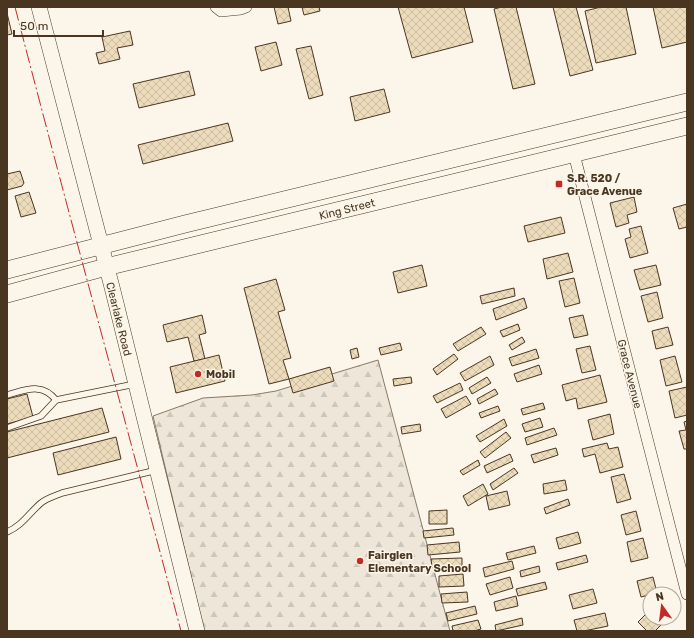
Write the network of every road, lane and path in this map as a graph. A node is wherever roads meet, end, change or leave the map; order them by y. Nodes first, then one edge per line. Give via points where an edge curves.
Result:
1 (39, 7) edge
2 (216, 7) edge
3 (246, 7) edge
4 (687, 102) edge
5 (687, 114) edge
6 (687, 126) edge
7 (574, 154) junction
8 (537, 163) junction
9 (100, 245) junction
10 (106, 267) junction
11 (7, 270) edge
12 (7, 294) edge
13 (136, 384) junction
14 (7, 395) edge
15 (56, 400) junction
16 (7, 428) edge
17 (157, 470) junction
18 (7, 532) edge
19 (687, 594) edge
20 (197, 631) edge

1 - 9 street, Clearlake Road
2 - 3 street via 220,11
4 - 9 main road
5 - 8 main road via 545,149
6 - 7 main road, King Street
7 - 8 main road, King Street
7 - 19 street, Grace Avenue
8 - 10 main road, King Street
9 - 10 street, Clearlake Road
9 - 11 main road
10 - 12 main road, King Street
10 - 13 street, Clearlake Road
13 - 15 lane
13 - 17 street, Clearlake Road
14 - 15 lane via 36,388 51,394
15 - 16 lane via 41,416
17 - 18 lane via 53,496 17,527
17 - 20 street, Clearlake Road

